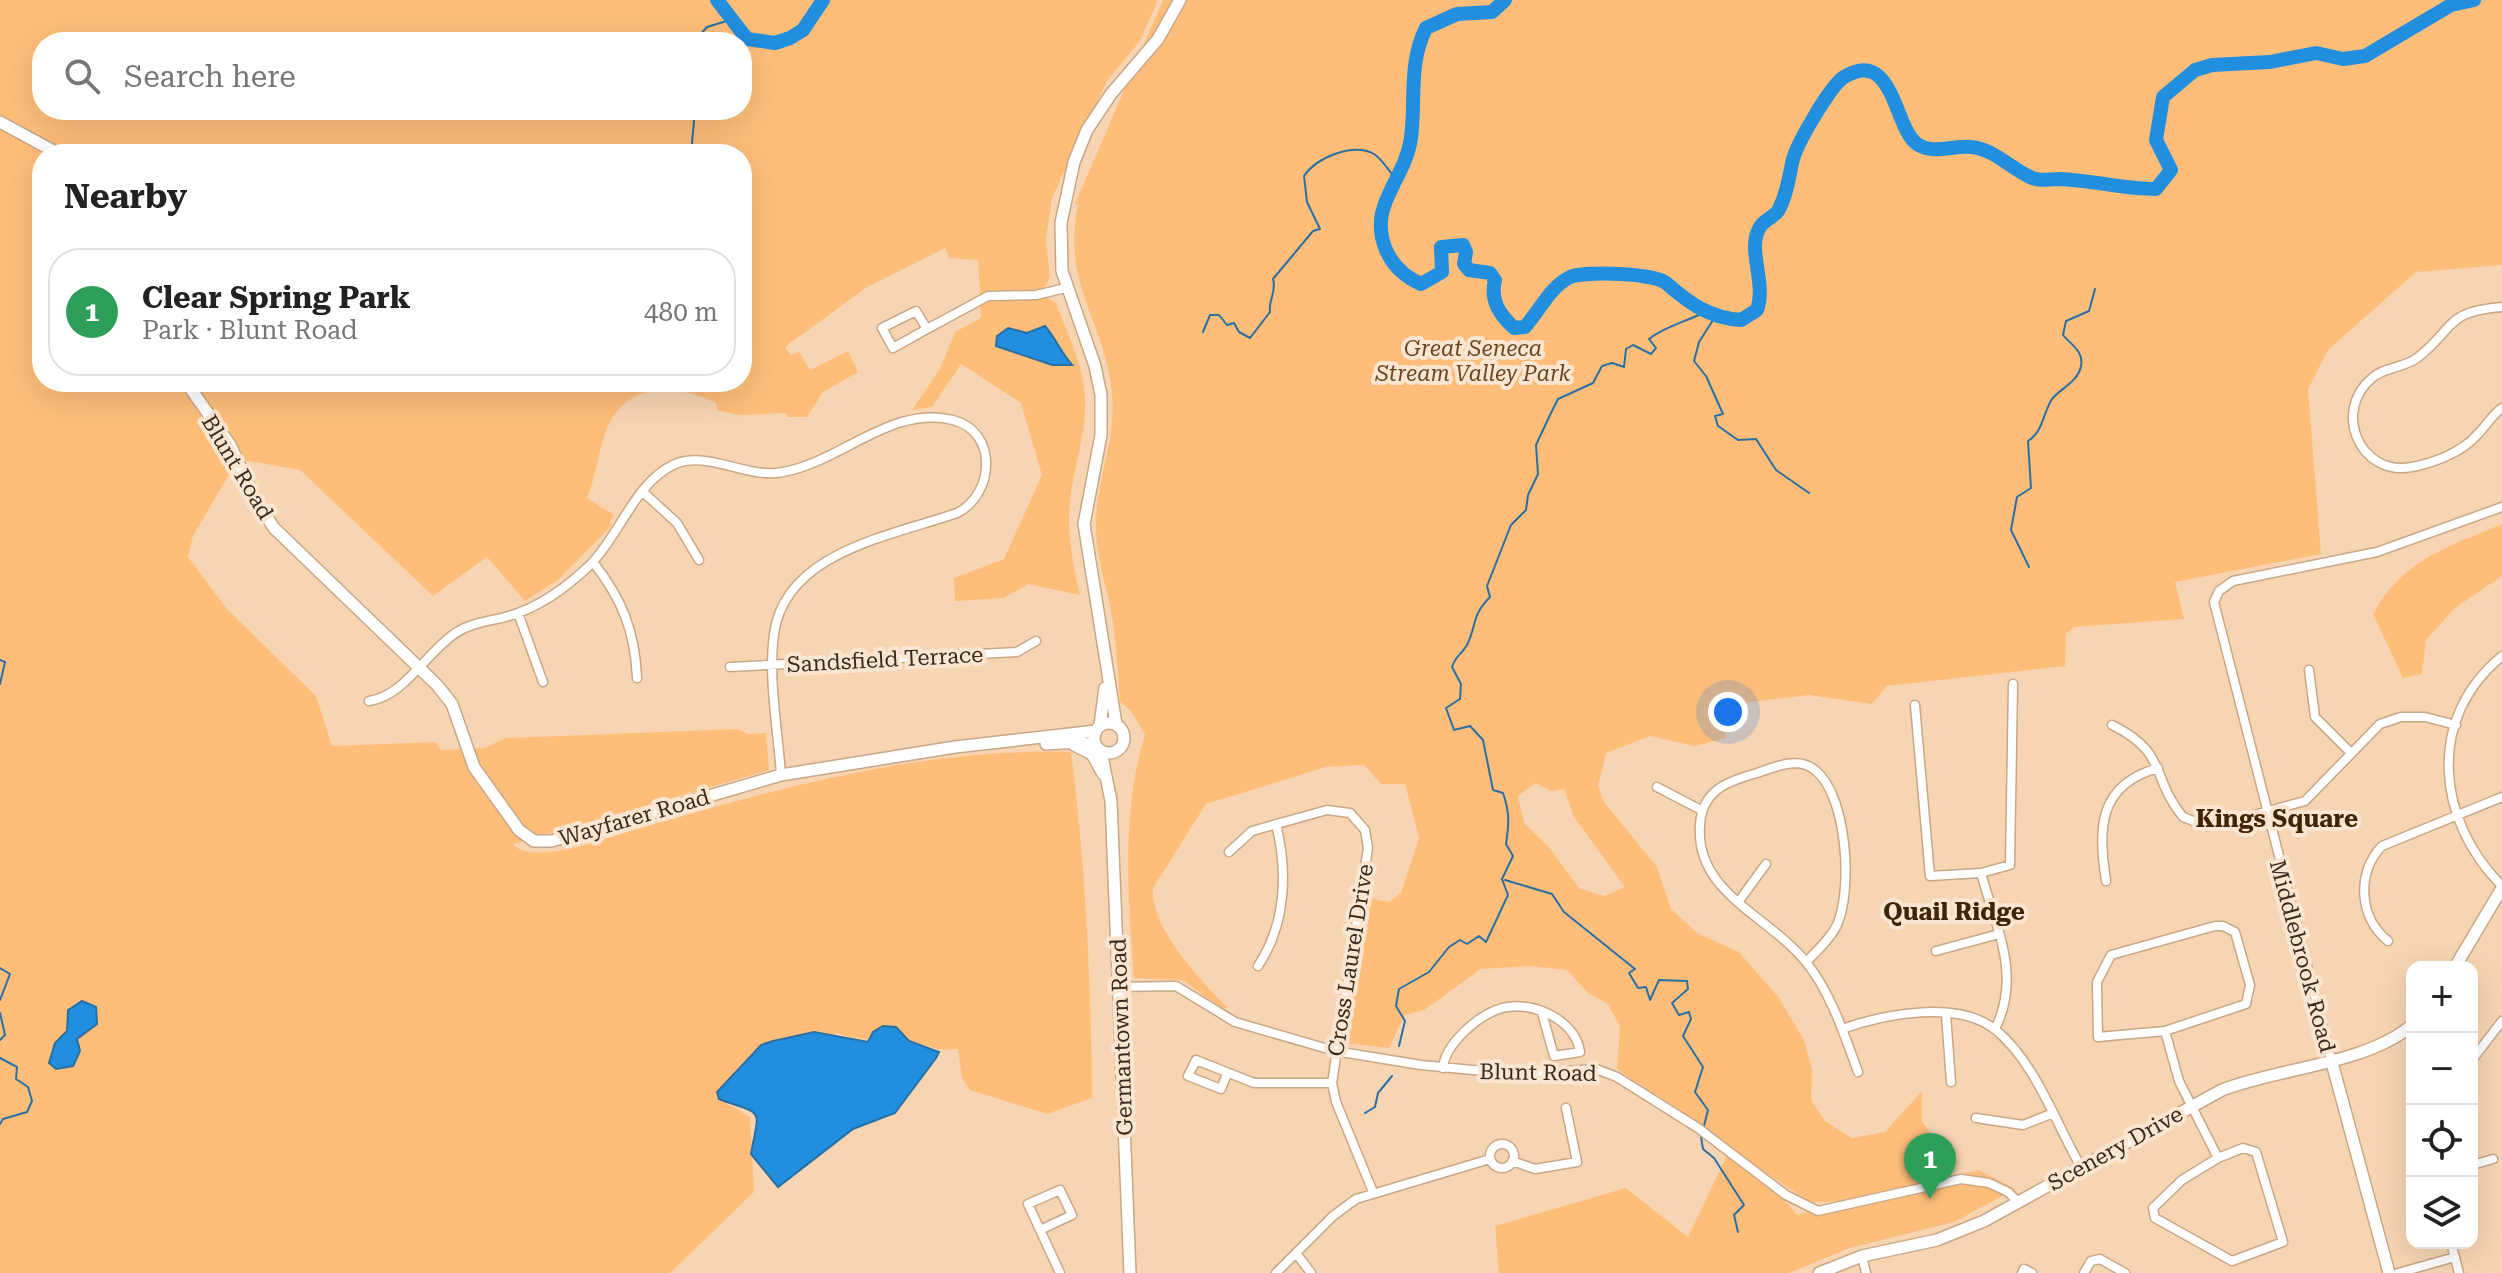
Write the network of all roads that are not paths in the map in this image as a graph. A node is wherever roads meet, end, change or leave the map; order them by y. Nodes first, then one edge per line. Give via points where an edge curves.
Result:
1 (1180, 0) edge
2 (0, 122) edge
3 (41, 144) edge
4 (1066, 288) junction
5 (2502, 307) edge
6 (927, 329) junction
7 (193, 392) edge
8 (2502, 408) edge
9 (643, 492) junction
10 (2502, 507) edge
11 (296, 548) joint
12 (699, 560) dead end
13 (593, 562) junction
14 (518, 613) junction
15 (1036, 641) dead end
16 (2502, 656) edge
17 (774, 665) junction
18 (418, 666) junction
19 (730, 667) dead end
20 (1107, 667) junction
21 (2309, 670) dead end
22 (637, 678) dead end
23 (543, 682) dead end
24 (2013, 684) dead end
25 (369, 701) dead end
26 (1915, 705) dead end
27 (1116, 724) junction
28 (2112, 725) dead end
29 (2456, 725) junction
30 (1098, 728) junction
31 (1017, 742) junction
32 (1070, 743) junction
33 (1099, 748) junction
34 (1119, 750) junction
35 (2351, 753) junction
36 (2158, 768) junction
37 (781, 775) junction
38 (1657, 787) dead end
39 (2502, 797) edge
40 (1111, 801) junction
41 (1701, 810) junction
42 (2266, 813) junction
43 (2455, 815) junction
44 (1276, 824) junction
45 (1229, 852) dead end
46 (1766, 864) dead end
47 (1981, 873) junction
48 (2106, 881) dead end
49 (2502, 887) edge
50 (1739, 901) junction
51 (1999, 934) junction
52 (2388, 941) dead end
53 (1936, 951) dead end
54 (2459, 961) edge
55 (1806, 962) junction
56 (1258, 966) dead end
57 (1118, 987) junction
58 (1542, 1013) junction
59 (1946, 1014) junction
60 (2502, 1021) edge
61 (2406, 1028) edge
62 (1842, 1029) junction
63 (1995, 1029) junction
64 (2165, 1031) junction
65 (1335, 1051) junction
66 (2478, 1052) edge
67 (2331, 1059) junction
68 (1443, 1068) junction
69 (1858, 1072) dead end
70 (1227, 1074) junction
71 (1951, 1082) dead end
72 (1332, 1083) junction
73 (2191, 1106) junction
74 (1566, 1108) dead end
75 (2051, 1114) junction
76 (1976, 1118) dead end
77 (2218, 1158) junction
78 (1490, 1159) junction
79 (2493, 1159) dead end
80 (1512, 1161) junction
81 (2478, 1163) edge
82 (2081, 1167) junction
83 (1373, 1192) junction
84 (2018, 1202) junction
85 (1040, 1230) junction
86 (2453, 1249) edge
87 (1296, 1253) junction
88 (1862, 1256) junction
89 (2455, 1257) junction
90 (1060, 1273) edge
91 (1130, 1273) edge
92 (1276, 1273) edge
93 (1311, 1273) edge
94 (1819, 1273) edge
95 (1866, 1273) edge
96 (2022, 1273) edge
97 (2032, 1273) edge
98 (2084, 1273) edge
99 (2125, 1273) edge
100 (2389, 1273) edge
101 (2398, 1273) edge
102 (2459, 1273) edge

1 - 4 street via 1158,39 1111,94 1081,143 1061,223
2 - 3 street
4 - 6 street via 988,296
4 - 20 street via 1101,395 1101,435 1084,524
5 - 8 street via 2465,312 2414,360 2371,378 2358,394 2352,419 2355,434 2372,459 2408,468 2458,450
6 - 6 street via 916,311 882,328 893,348
7 - 11 street, Blunt Road via 230,445 263,513
9 - 12 street via 677,523
9 - 13 street
9 - 17 street via 654,477 676,464 706,461 758,473 789,471 906,422 951,420 977,438 987,469 975,501 957,513 832,557 799,580 779,611
10 - 42 street, Middlebrook Road via 2377,552 2233,581 2219,591 2214,602
11 - 18 street, Wayfarer Road
13 - 14 street via 557,593
13 - 22 street via 628,615
14 - 18 street via 461,629
14 - 23 street
15 - 17 street, Sandsfield Terrace via 1017,652
16 - 29 street via 2475,684
17 - 19 street, Sandsfield Terrace
17 - 37 street
18 - 25 street via 386,699
18 - 37 street, Wayfarer Road via 452,704 464,745 492,795 534,841 589,831
20 - 27 street
20 - 30 street
21 - 35 street via 2315,717
24 - 47 street via 2010,865
26 - 47 street via 1930,876
27 - 30 street
27 - 34 street via 1125,736
28 - 36 street via 2137,737
29 - 35 street via 2401,717 2372,729
29 - 43 street via 2448,771
30 - 31 street, Wayfarer Road
30 - 33 street
31 - 32 street, Wayfarer Road
31 - 37 street, Wayfarer Road
32 - 33 street, Wayfarer Road
32 - 40 street via 1092,754
33 - 34 street
33 - 40 street, Germantown Road
34 - 40 street, Germantown Road
35 - 42 street via 2305,801
36 - 42 street via 2175,807 2192,822 2221,824
36 - 48 street via 2130,780 2108,804 2102,823
38 - 41 street
39 - 43 street
40 - 57 street, Germantown Road
41 - 50 street via 1700,850 1707,871
41 - 55 street via 1719,786 1791,763 1812,767 1824,778 1843,825 1843,896 1831,936
42 - 67 street, Middlebrook Road
43 - 49 street via 2472,853
43 - 52 street via 2382,846 2366,870 2371,918
44 - 45 street, Cross Laurel Drive via 1246,834
44 - 56 street via 1285,869 1274,942
44 - 65 street, Cross Laurel Drive via 1327,810 1343,811 1356,817 1367,838
46 - 50 street
47 - 51 street
49 - 54 street
50 - 55 street
51 - 53 street
51 - 63 street via 2008,995
55 - 62 street
57 - 65 street, Blunt Road via 1176,986 1235,1022
57 - 91 street, Germantown Road
58 - 58 street via 1575,1033 1580,1052 1554,1056
58 - 68 street via 1518,1006 1492,1012 1447,1049
59 - 62 street via 1892,1016
59 - 63 street
59 - 71 street
60 - 66 street
61 - 67 street, Scenery Drive via 2372,1047
62 - 69 street
63 - 75 street via 2026,1067
64 - 64 street via 2246,1004 2250,985 2230,928 2215,926 2115,952 2098,973 2098,1037
64 - 73 street
65 - 68 street, Blunt Road
65 - 72 street, Cross Laurel Drive
67 - 73 street, Scenery Drive via 2252,1078
67 - 100 street, Middlebrook Road
68 - 84 street, Blunt Road via 1514,1074 1596,1069 1617,1077 1698,1128 1786,1195 1818,1211 1961,1179 1989,1183
70 - 70 street via 1196,1060 1188,1076 1221,1089
70 - 72 street via 1254,1083
72 - 83 street, Cross Laurel Drive
73 - 77 street
73 - 82 street, Scenery Drive
74 - 80 street via 1577,1162 1535,1169
75 - 76 street via 2023,1125
75 - 82 street
77 - 77 street via 2243,1148 2256,1152 2283,1242 2232,1261 2155,1218 2153,1208 2166,1193
78 - 80 street via 1499,1167
78 - 80 street via 1494,1147 1505,1144 1513,1151
78 - 83 street
79 - 81 street
82 - 84 street, Scenery Drive
83 - 87 street via 1333,1216
84 - 88 street, Scenery Drive via 1959,1232
85 - 85 street via 1028,1204 1060,1190 1072,1215
85 - 90 street
86 - 89 street
87 - 92 street
87 - 93 street
88 - 94 street, Scenery Drive
88 - 95 street
89 - 101 street
89 - 102 street
96 - 97 street
98 - 99 street via 2091,1261 2100,1259

